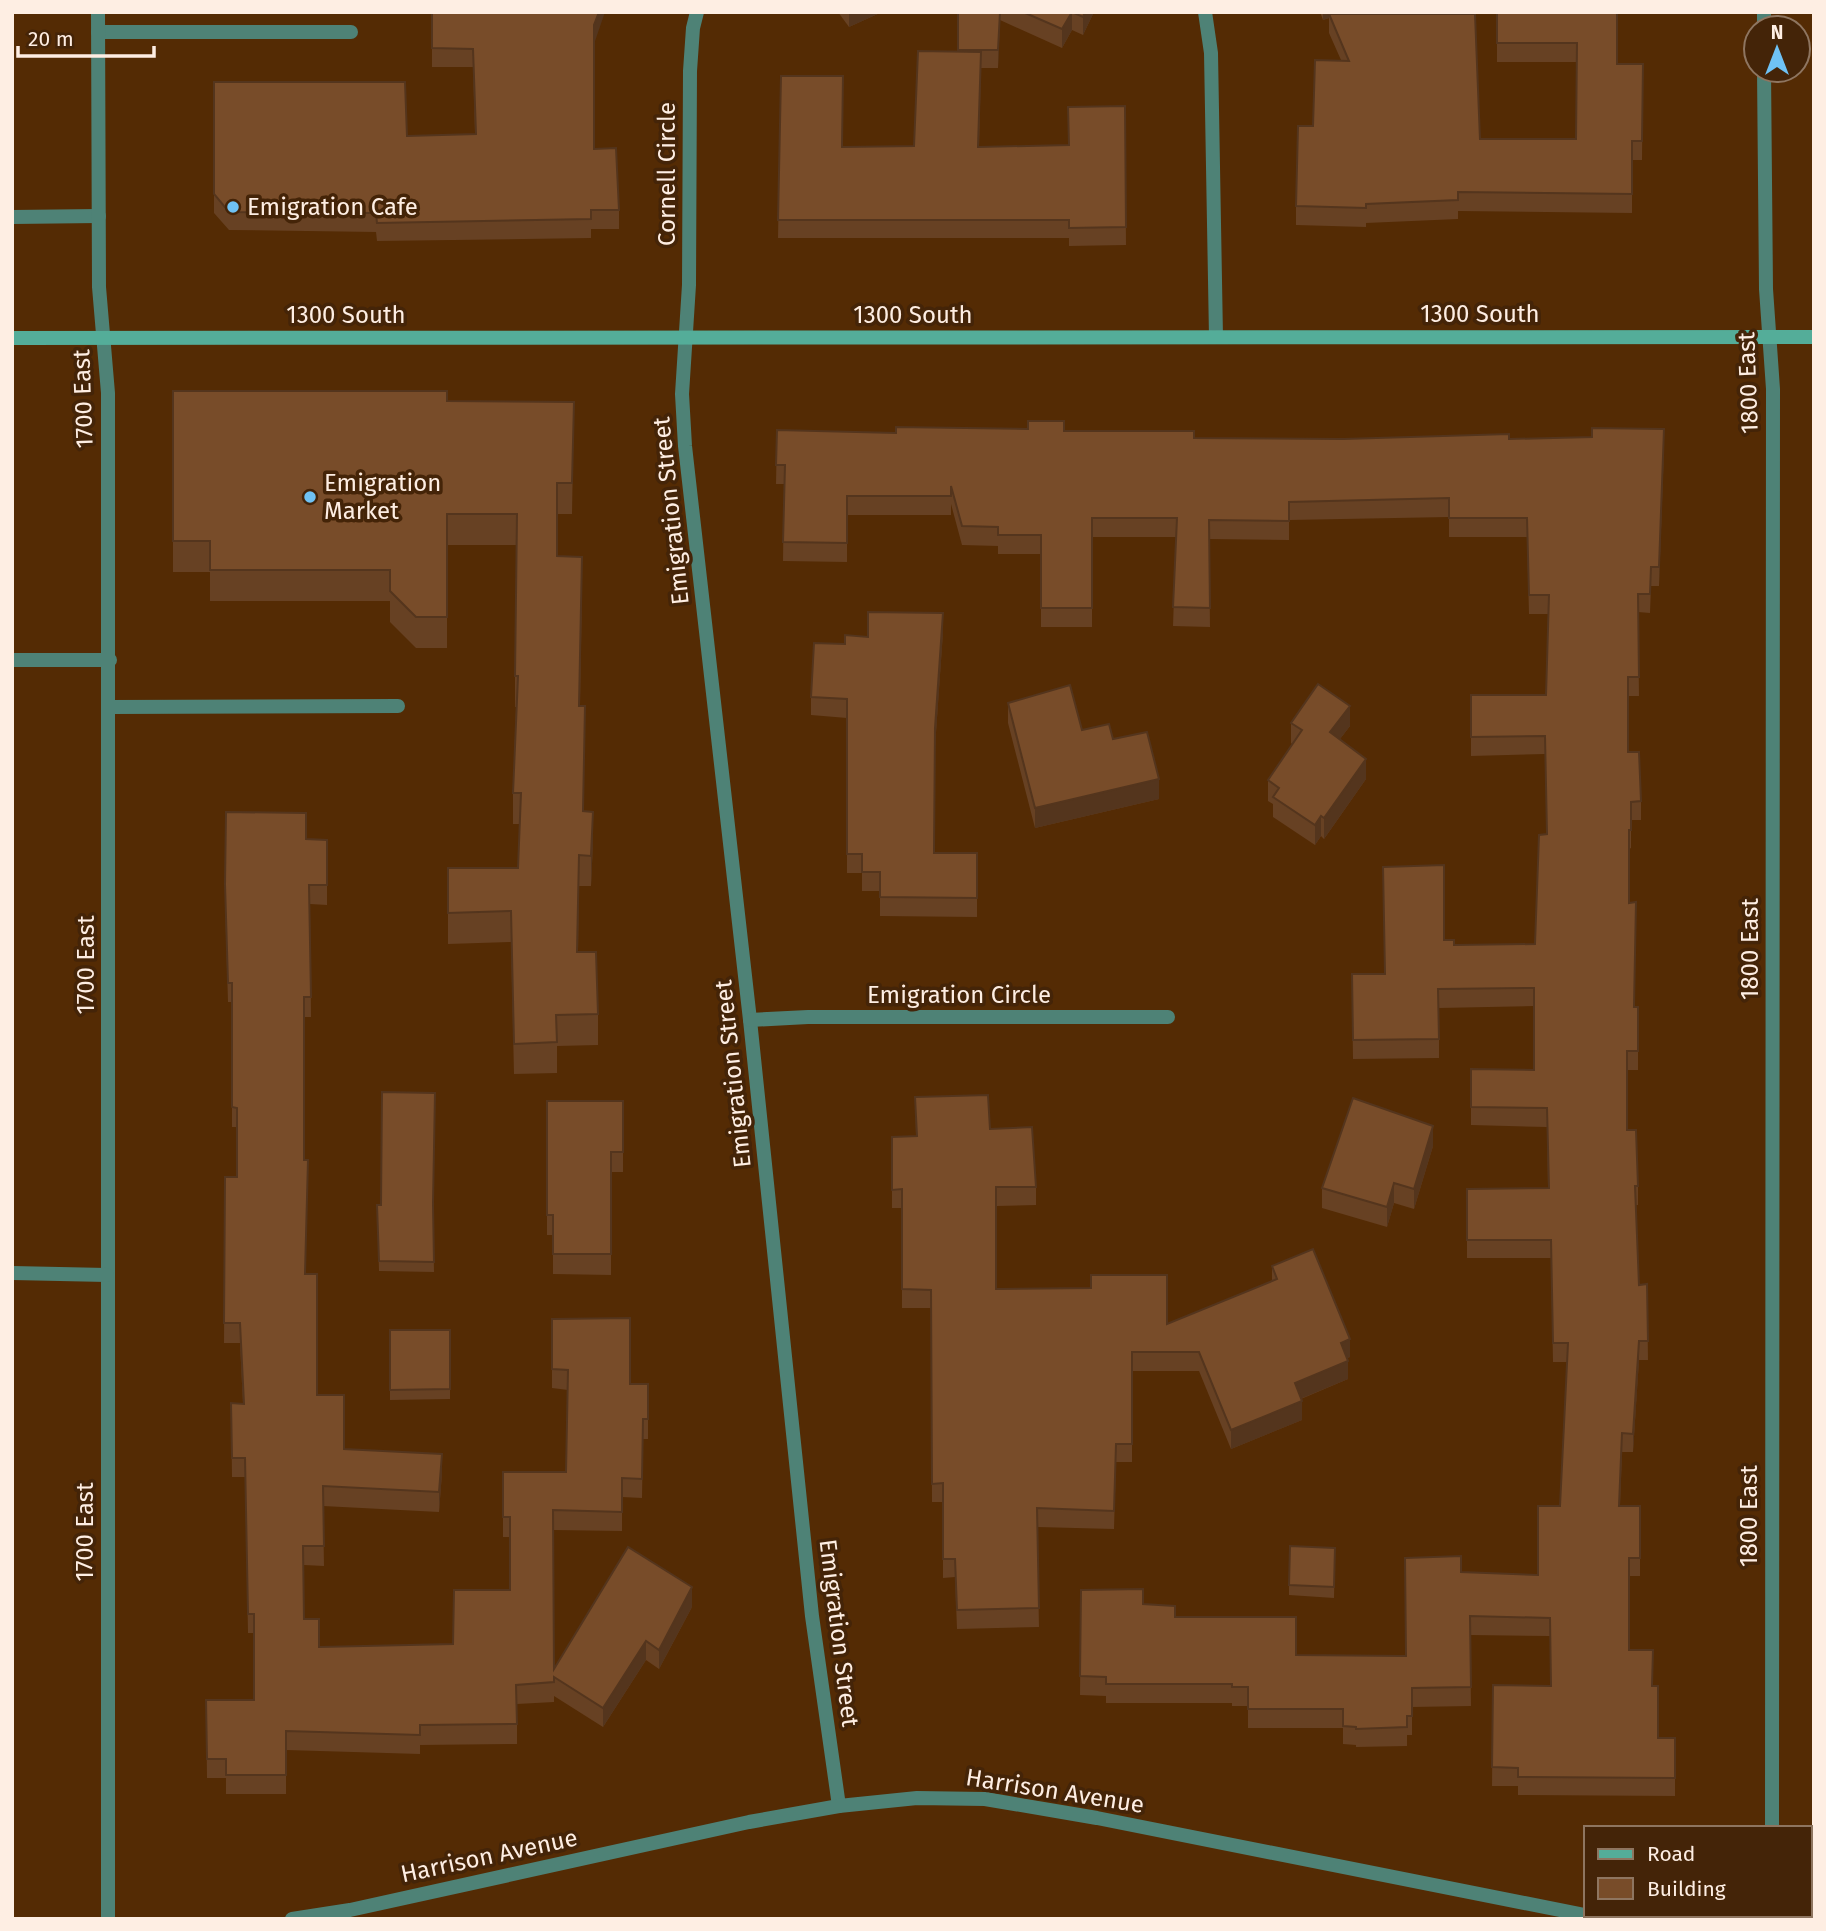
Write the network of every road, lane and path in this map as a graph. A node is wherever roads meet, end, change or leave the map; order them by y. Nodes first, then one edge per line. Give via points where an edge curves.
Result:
1 (98, 12) edge
2 (697, 12) edge
3 (1205, 12) edge
4 (98, 32) junction
5 (351, 32) dead end
6 (1764, 84) edge
7 (99, 216) junction
8 (12, 217) edge
9 (685, 337) junction
10 (1216, 337) junction
11 (1770, 337) junction
12 (1814, 337) edge
13 (12, 338) edge
14 (104, 338) junction
15 (12, 660) edge
16 (110, 660) junction
17 (398, 706) dead end
18 (110, 707) junction
19 (1168, 1017) dead end
20 (750, 1020) junction
21 (12, 1273) edge
22 (107, 1275) junction
23 (839, 1806) junction
24 (1772, 1826) edge
25 (1584, 1916) edge
26 (108, 1919) edge
27 (292, 1919) edge

1 - 4 street, 1700 East
2 - 9 street, Cornell Circle via 690,71
3 - 10 street via 1210,53
4 - 5 street
4 - 7 street, 1700 East
6 - 11 street, 1800 East
7 - 8 street
7 - 14 street, 1700 East
9 - 10 street, 1300 South
9 - 14 street, 1300 South
9 - 20 street, Emigration Street via 685,446
10 - 11 street, 1300 South
11 - 12 street, 1300 South
11 - 24 street, 1800 East
13 - 14 street, 1300 South
14 - 16 street, 1700 East
15 - 16 street
16 - 18 street, 1700 East
17 - 18 street
18 - 22 street, 1700 East
19 - 20 street, Emigration Circle
20 - 23 street, Emigration Street via 811,1602
21 - 22 street
22 - 26 street, 1700 East
23 - 25 street, Harrison Avenue via 917,1798 985,1799
23 - 27 street, Harrison Avenue

